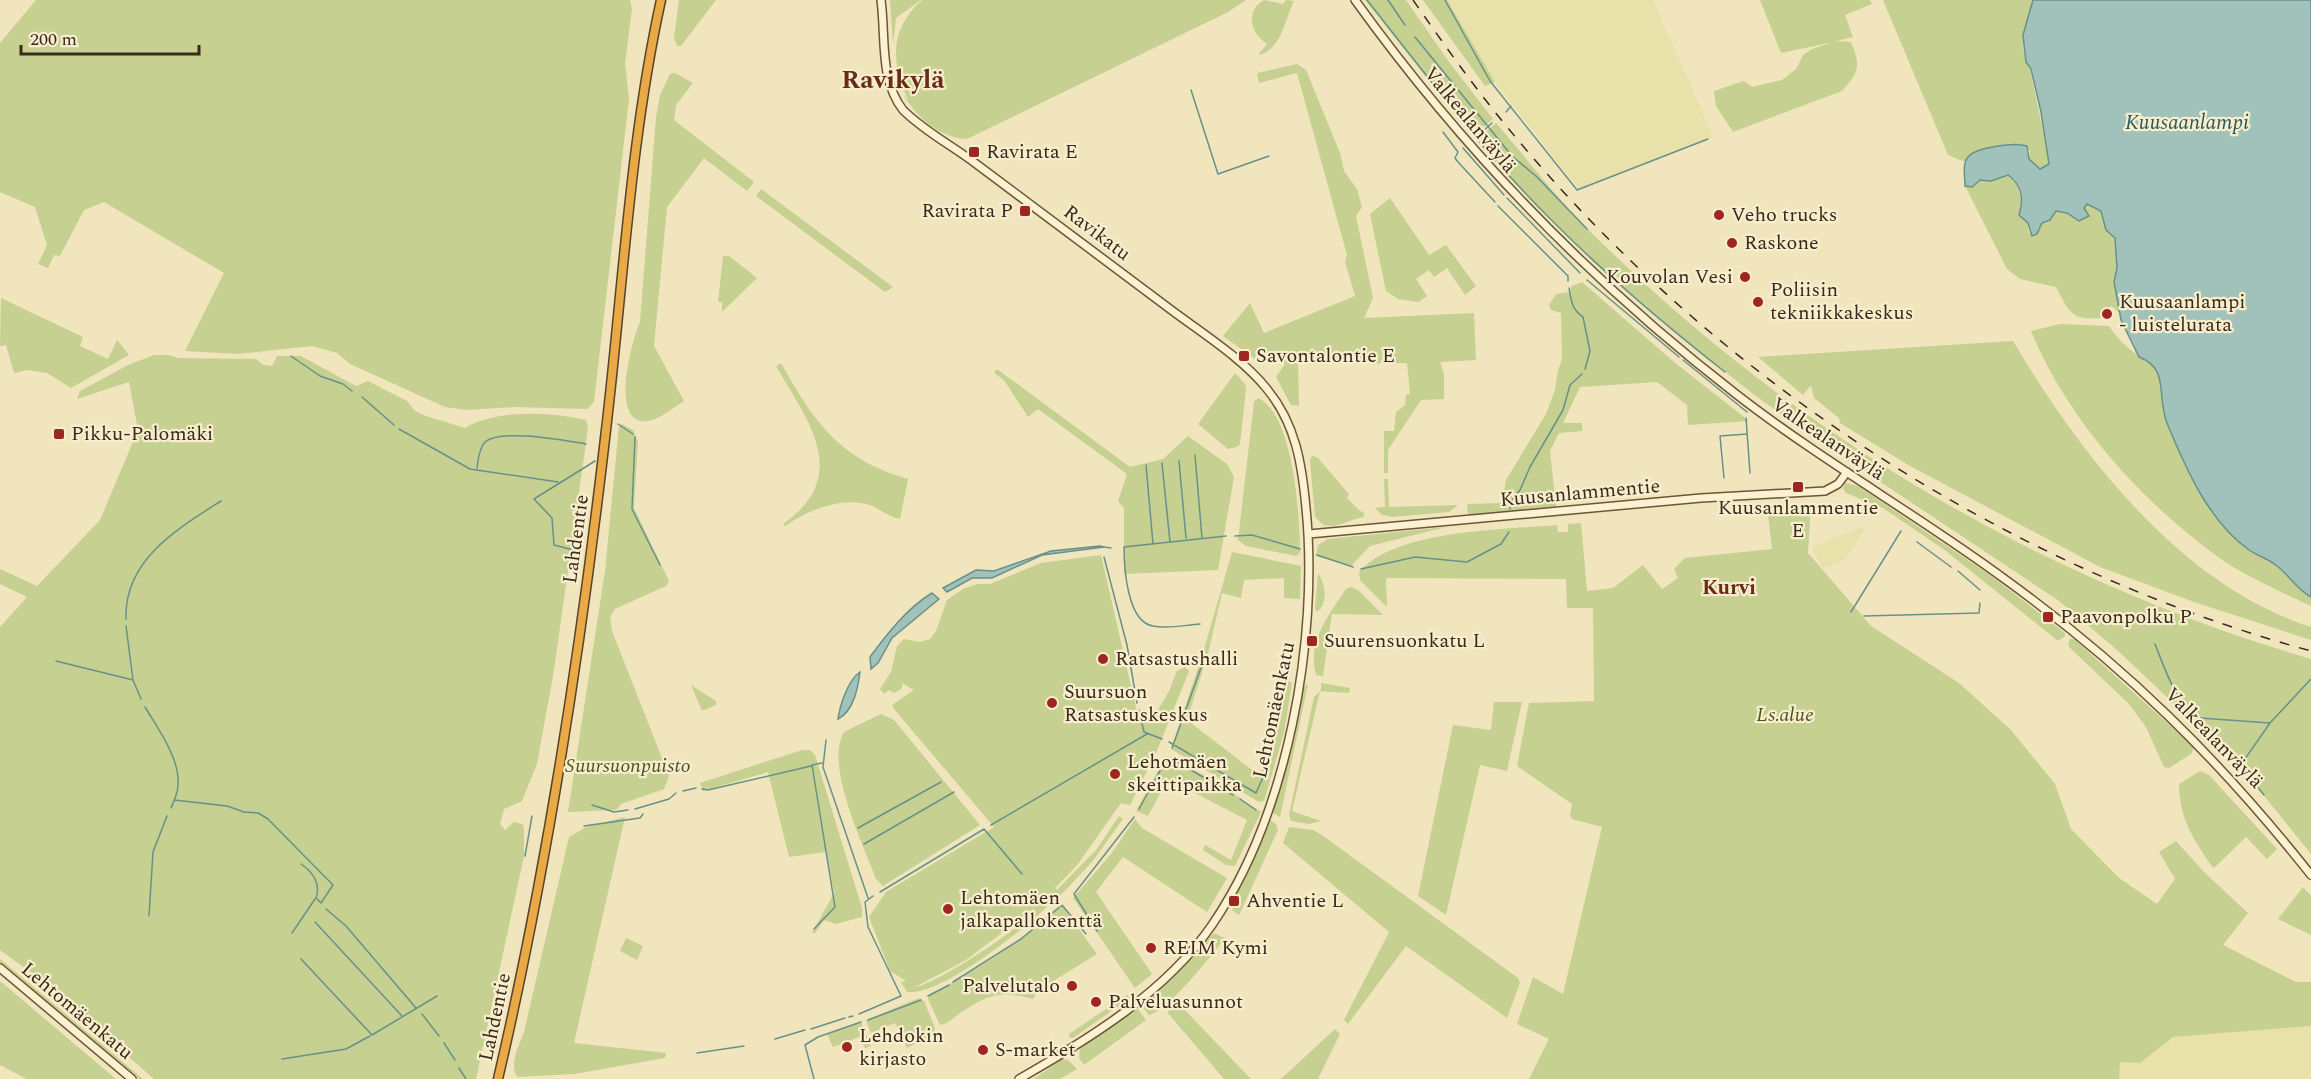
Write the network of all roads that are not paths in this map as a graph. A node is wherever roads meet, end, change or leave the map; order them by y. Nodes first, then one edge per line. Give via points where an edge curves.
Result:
1 (661, 0) edge
2 (881, 0) edge
3 (1355, 0) edge
4 (1288, 422) joint
5 (1847, 472) junction
6 (1309, 534) junction
7 (2311, 875) edge
8 (0, 968) edge
9 (132, 1079) edge
10 (498, 1079) edge
11 (1019, 1079) edge

1 - 10 highway, Lahdentie via 640,110 594,532 569,702 534,908
2 - 4 street, Ravikatu via 887,74 892,94 908,115 1221,348 1260,381
3 - 5 street, Valkealanväylä via 1462,138 1591,272 1737,395
4 - 6 street, Lehtomäenkatu via 1301,464
5 - 6 street, Kuusanlammentie via 1838,484 1825,491 1701,498
5 - 7 street, Valkealanväylä via 2003,577 2119,668 2208,752
6 - 11 street, Lehtomäenkatu via 1306,630 1292,722 1270,804 1238,879 1211,926 1162,981 1118,1015
8 - 9 street, Lehtomäenkatu

